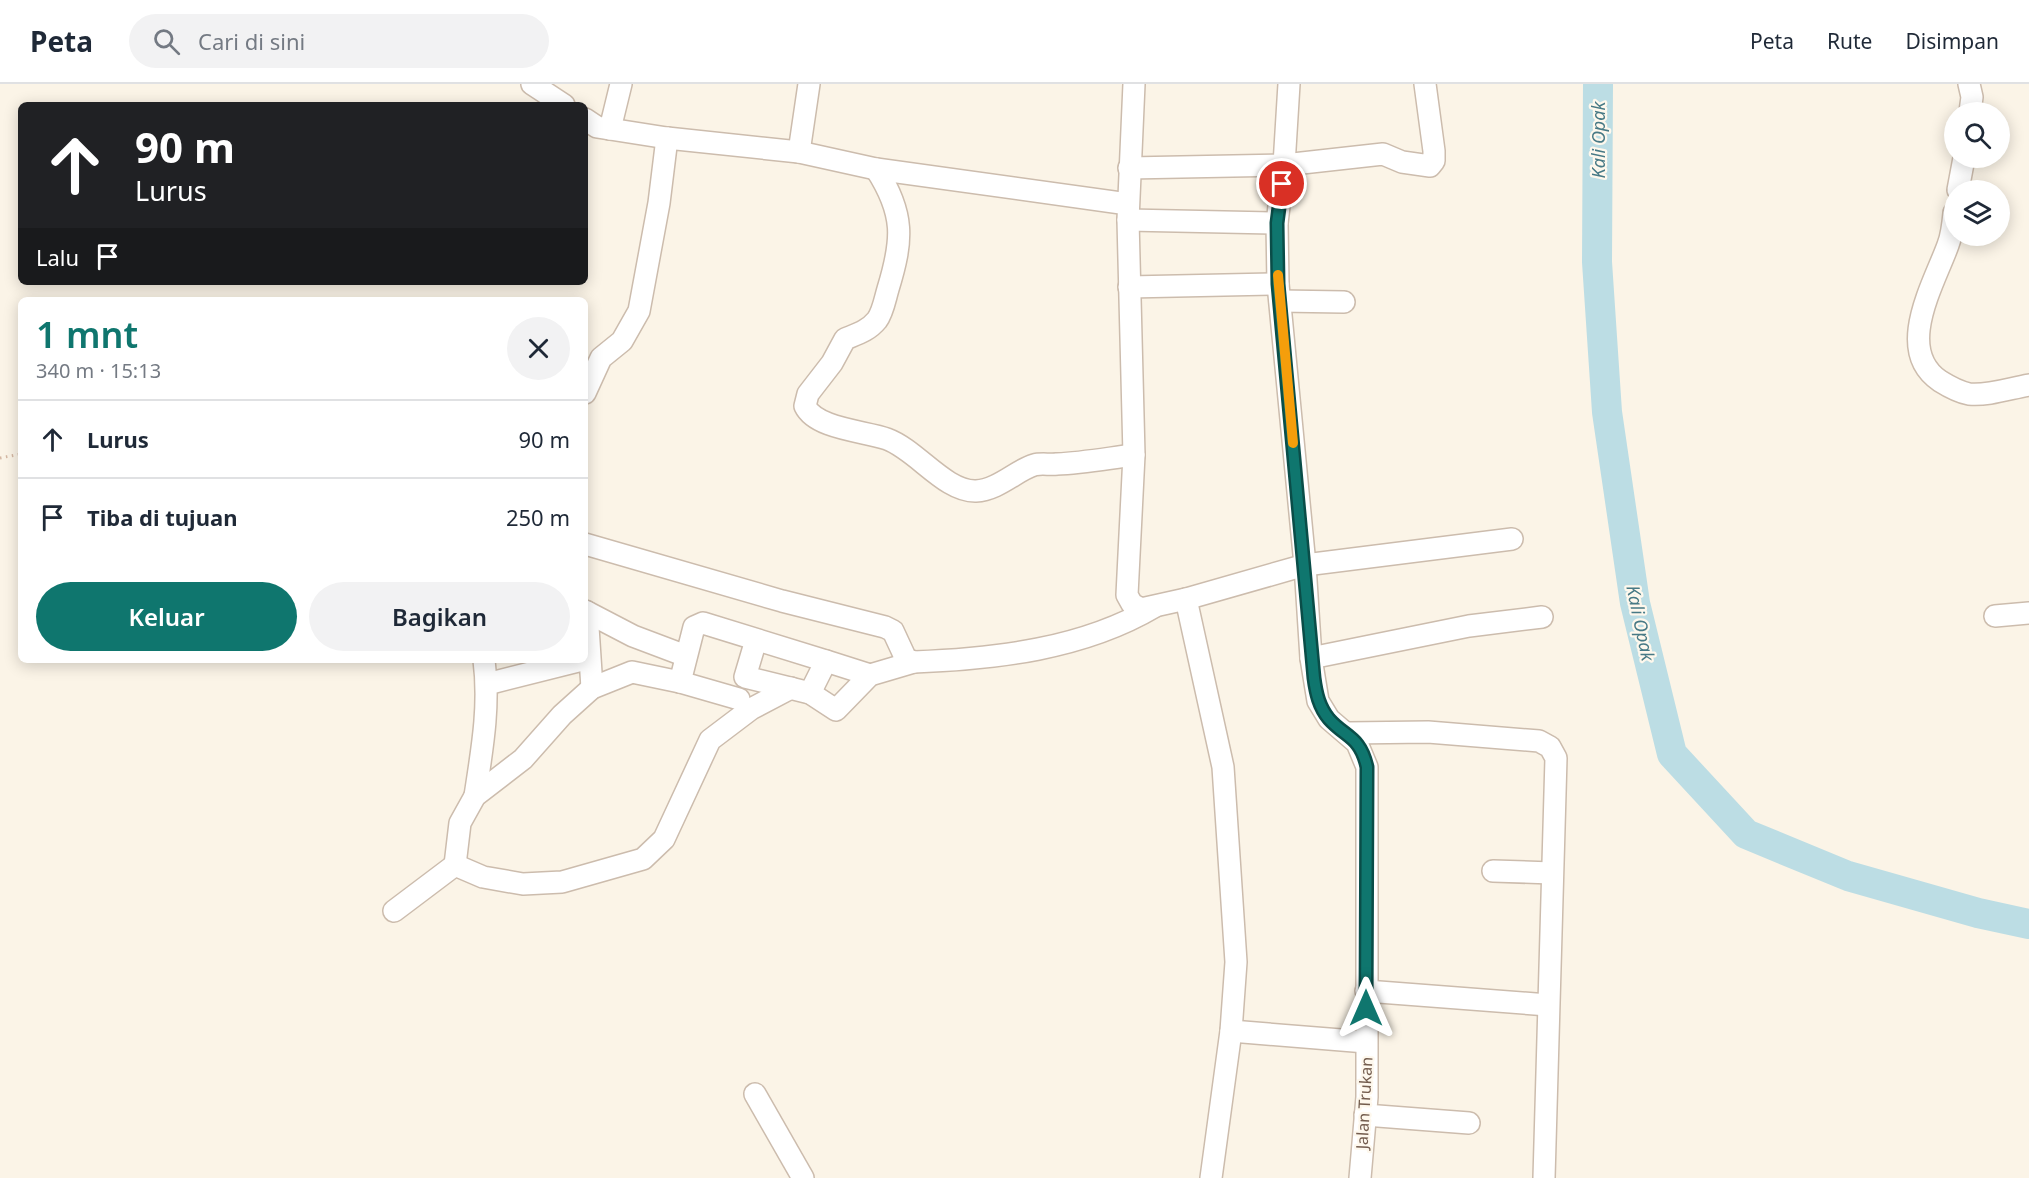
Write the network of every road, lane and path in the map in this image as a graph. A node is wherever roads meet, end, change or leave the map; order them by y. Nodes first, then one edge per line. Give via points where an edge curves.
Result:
1 (532, 84) edge
2 (621, 84) edge
3 (809, 84) edge
4 (1134, 84) edge
5 (1289, 84) edge
6 (1425, 84) edge
7 (1969, 84) edge
8 (559, 102) edge
9 (1971, 102) edge
10 (588, 121) edge
11 (610, 129) junction
12 (667, 138) junction
13 (800, 152) junction
14 (1284, 165) junction
15 (1129, 168) junction
16 (876, 169) junction
17 (1128, 212) junction
18 (1277, 223) junction
19 (1948, 246) edge
20 (1129, 287) junction
21 (1279, 293) junction
22 (1344, 302) dead end
23 (2029, 385) edge
24 (588, 386) edge
25 (18, 455) edge
26 (1134, 455) junction
27 (0, 458) edge
28 (1512, 539) dead end
29 (588, 545) edge
30 (1305, 565) junction
31 (1186, 599) junction
32 (1156, 606) junction
33 (588, 613) edge
34 (2029, 613) edge
35 (1995, 616) dead end
36 (1542, 617) dead end
37 (756, 640) junction
38 (686, 656) junction
39 (1311, 658) junction
40 (826, 661) junction
41 (914, 662) junction
42 (484, 663) edge
43 (570, 663) edge
44 (587, 663) edge
45 (870, 675) junction
46 (745, 677) junction
47 (680, 682) junction
48 (487, 684) junction
49 (592, 688) junction
50 (801, 691) junction
51 (739, 699) junction
52 (732, 723) junction
53 (1348, 733) junction
54 (475, 796) junction
55 (455, 865) junction
56 (1493, 871) dead end
57 (1552, 873) junction
58 (394, 911) dead end
59 (1366, 991) junction
60 (1548, 1005) junction
61 (1232, 1031) junction
62 (1366, 1042) junction
63 (755, 1094) dead end
64 (1365, 1115) junction
65 (1469, 1123) dead end
66 (802, 1178) edge
67 (1211, 1178) edge
68 (1360, 1178) edge
69 (1544, 1178) edge

1 - 8 street
2 - 11 street
3 - 13 street
4 - 15 street
5 - 14 street, Jalan Trukan
6 - 14 street via 1434,152 1430,166 1402,162 1383,154
7 - 9 street
10 - 11 street
11 - 12 street
12 - 13 street
12 - 24 street via 639,310 622,341 601,358
13 - 16 street
14 - 15 street
14 - 18 street, Jalan Trukan
15 - 17 street
16 - 17 street
16 - 26 street via 887,186 897,217 899,251 879,318 845,339 808,394 807,411 830,423 900,445 955,486 974,491 1010,479 1034,465
17 - 18 street
17 - 20 street
18 - 21 street, Jalan Trukan
19 - 23 street via 1918,337 1919,355 1926,369 1968,394
20 - 21 street
20 - 26 street
21 - 22 street
21 - 30 street, Jalan Trukan
25 - 27 path
26 - 32 street via 1127,594 1132,604 1141,609
28 - 30 street
29 - 41 street via 885,627 893,631 906,658
30 - 31 street
30 - 39 street, Jalan Trukan
31 - 32 street
31 - 61 street via 1223,767 1236,962
32 - 41 street via 1122,625 1053,645 1013,654
33 - 38 street
34 - 35 street
36 - 39 street via 1469,626
37 - 38 street via 702,623 694,627
37 - 40 street
37 - 46 street
38 - 47 street
39 - 53 street, Jalan Trukan via 1318,701 1329,719
40 - 45 street
40 - 50 street
41 - 45 street
42 - 48 street
43 - 48 street
44 - 49 street
45 - 50 street via 836,710
46 - 50 street
46 - 51 street
47 - 49 street via 632,672
47 - 51 street
48 - 54 street via 485,734
49 - 54 street via 523,759
50 - 52 street via 751,709
51 - 52 street
52 - 55 street via 710,740 664,839 643,859 562,882 523,884 483,877
53 - 57 street via 1428,732 1539,741 1551,747 1556,758
53 - 59 street, Jalan Trukan via 1365,758 1367,777
54 - 55 street via 460,823
55 - 58 street
56 - 57 street
57 - 60 street
59 - 60 street
59 - 62 street, Jalan Trukan
60 - 69 street
61 - 62 street
61 - 67 street
62 - 64 street, Jalan Trukan
63 - 66 street
64 - 65 street
64 - 68 street, Jalan Trukan

